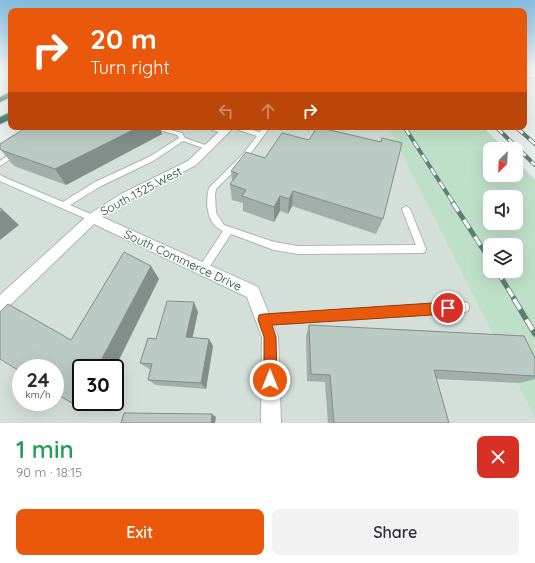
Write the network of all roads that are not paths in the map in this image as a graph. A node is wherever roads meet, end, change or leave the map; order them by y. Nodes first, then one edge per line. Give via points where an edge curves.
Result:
1 (164, 130) edge
2 (228, 130) edge
3 (234, 130) edge
4 (265, 130) edge
5 (262, 135) junction
6 (182, 139) junction
7 (24, 148) edge
8 (209, 148) junction
9 (0, 164) edge
10 (0, 177) edge
11 (65, 206) junction
12 (406, 209) dead end
13 (92, 218) junction
14 (229, 230) junction
15 (204, 269) junction
16 (0, 305) edge
17 (464, 307) dead end
18 (264, 320) junction
19 (271, 423) edge

1 - 6 lane via 180,134
2 - 8 street, South 1325 West
3 - 5 lane
4 - 5 lane
5 - 14 lane via 213,188 212,214
6 - 8 lane
6 - 11 lane via 151,159 92,187
7 - 9 lane
8 - 13 street, South 1325 West via 192,163 125,197
10 - 11 lane
11 - 13 lane
12 - 14 lane via 422,249 298,250 274,246
13 - 15 street, South Commerce Drive
13 - 16 street, South 1325 West
14 - 15 lane
15 - 18 street, South Commerce Drive via 253,292
17 - 18 lane
18 - 19 street, South Commerce Drive via 270,337

